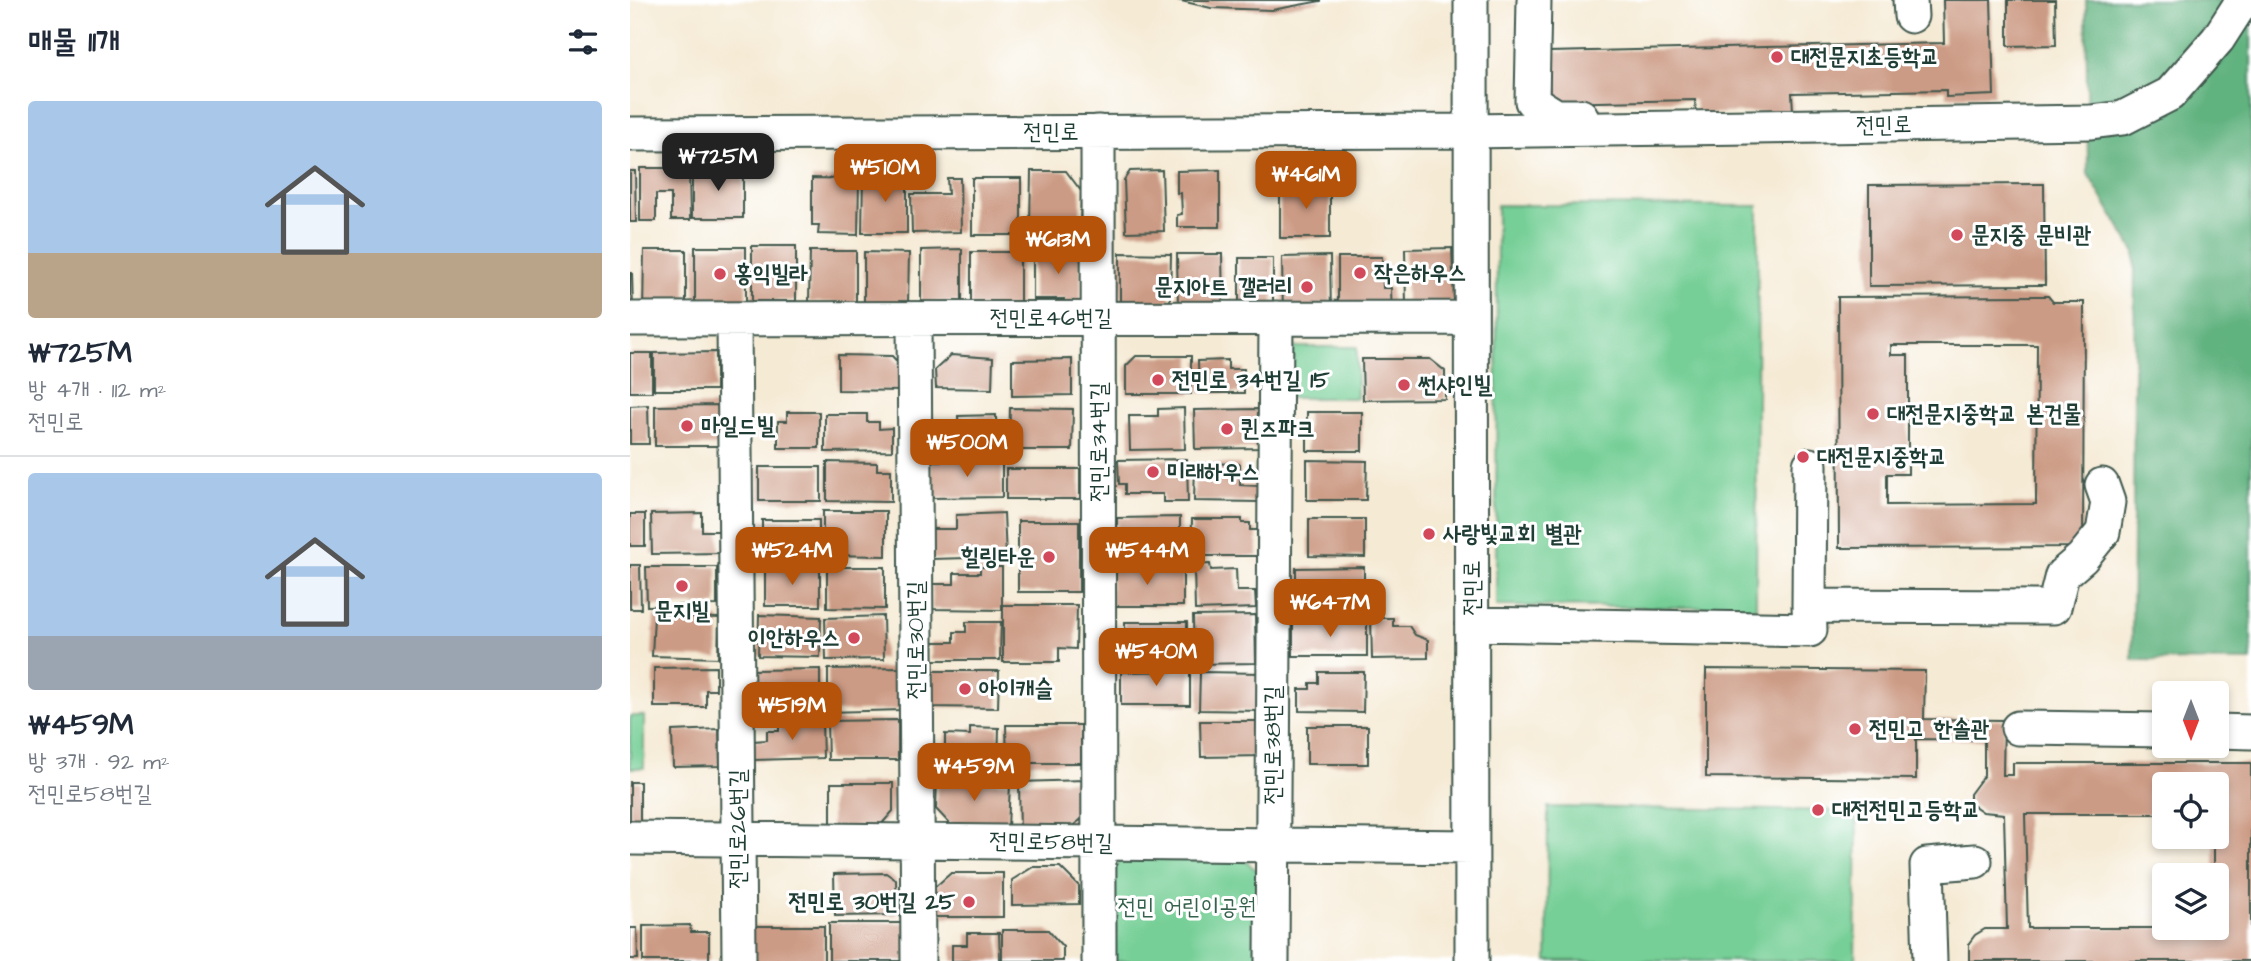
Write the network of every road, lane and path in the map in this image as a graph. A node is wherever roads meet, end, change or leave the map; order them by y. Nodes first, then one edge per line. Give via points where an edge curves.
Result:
1 (1471, 0) edge
2 (1534, 0) edge
3 (2243, 0) edge
4 (1663, 116) dead end
5 (1471, 131) junction
6 (1098, 132) junction
7 (630, 134) edge
8 (1098, 318) junction
9 (1276, 318) junction
10 (1471, 318) junction
11 (630, 319) edge
12 (734, 319) junction
13 (914, 319) junction
14 (1810, 465) dead end
15 (2102, 485) dead end
16 (1809, 606) junction
17 (1472, 624) junction
18 (2018, 728) dead end
19 (2152, 730) edge
20 (2230, 731) edge
21 (2251, 732) edge
22 (630, 838) edge
23 (738, 839) junction
24 (917, 841) junction
25 (1099, 843) junction
26 (1272, 845) junction
27 (1472, 847) junction
28 (1975, 861) dead end
29 (739, 961) edge
30 (918, 961) edge
31 (1099, 961) edge
32 (1272, 961) edge
33 (1472, 961) edge
34 (1930, 961) edge

1 - 5 street, 전민로
2 - 4 street via 1532,101 1556,116
3 - 5 street, 전민로 via 2218,39 2170,94 2123,118
5 - 6 street, 전민로
5 - 10 street, 전민로
6 - 7 street, 전민로
6 - 8 street, 전민로34번길
8 - 9 street, 전민로46번길
8 - 13 street, 전민로46번길
8 - 25 street, 전민로34번길
9 - 10 street, 전민로46번길
9 - 26 street, 전민로38번길
10 - 17 street, 전민로
11 - 12 street, 전민로46번길
12 - 13 street, 전민로46번길
12 - 23 street, 전민로26번길
13 - 24 street, 전민로30번길
14 - 16 street
15 - 16 street via 2108,502 2103,532 2062,575 2054,607
16 - 17 street via 1810,630
17 - 27 street, 전민로
18 - 19 street
20 - 21 street
22 - 23 street, 전민로58번길
23 - 24 street, 전민로58번길
23 - 29 street, 전민로26번길
24 - 25 street, 전민로58번길
24 - 30 street, 전민로30번길
25 - 26 street, 전민로58번길
25 - 31 street, 전민로34번길
26 - 27 street, 전민로58번길
26 - 32 street, 전민로38번길
27 - 33 street, 전민로
28 - 34 street via 1927,865

